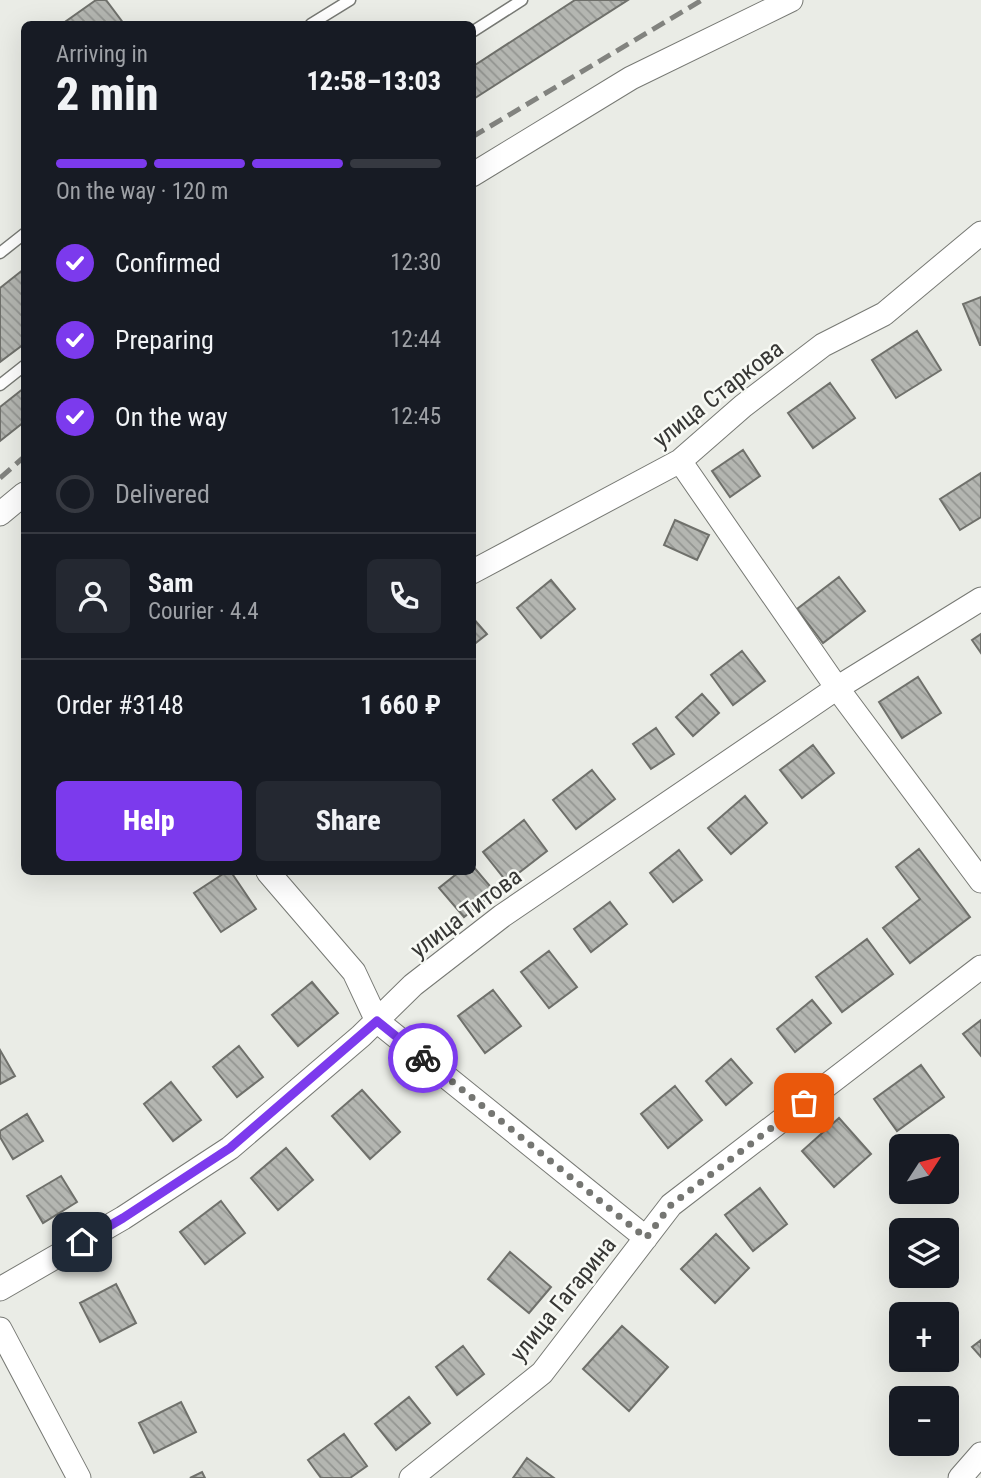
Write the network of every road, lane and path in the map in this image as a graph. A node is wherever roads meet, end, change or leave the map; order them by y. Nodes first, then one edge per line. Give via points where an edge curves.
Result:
1 (350, 0) edge
2 (522, 0) edge
3 (791, 0) edge
4 (316, 21) edge
5 (476, 29) edge
6 (476, 173) edge
7 (981, 233) edge
8 (21, 236) edge
9 (0, 253) edge
10 (21, 368) edge
11 (0, 385) edge
12 (680, 461) junction
13 (21, 496) edge
14 (0, 514) edge
15 (476, 570) edge
16 (981, 598) edge
17 (838, 688) junction
18 (271, 875) edge
19 (981, 881) edge
20 (981, 967) edge
21 (377, 1021) junction
22 (646, 1238) junction
23 (0, 1289) edge
24 (0, 1329) edge
25 (981, 1454) edge
26 (79, 1478) edge
27 (411, 1478) edge
28 (960, 1478) edge

1 - 4 lane
2 - 5 lane
3 - 6 street via 631,78
7 - 12 street, улица Старкова via 884,314 822,345 752,398
8 - 9 lane
10 - 11 lane
12 - 15 street, улица Старкова
12 - 17 street
13 - 14 street
16 - 17 street, улица Титова
17 - 19 street
17 - 21 street, улица Титова via 502,916 413,985
18 - 21 street via 354,972
20 - 22 street, улица Гагарина via 671,1205
21 - 22 street
21 - 23 street, улица Титова via 230,1148 123,1218
22 - 27 street, улица Гагарина via 542,1373
24 - 26 street
25 - 28 street

